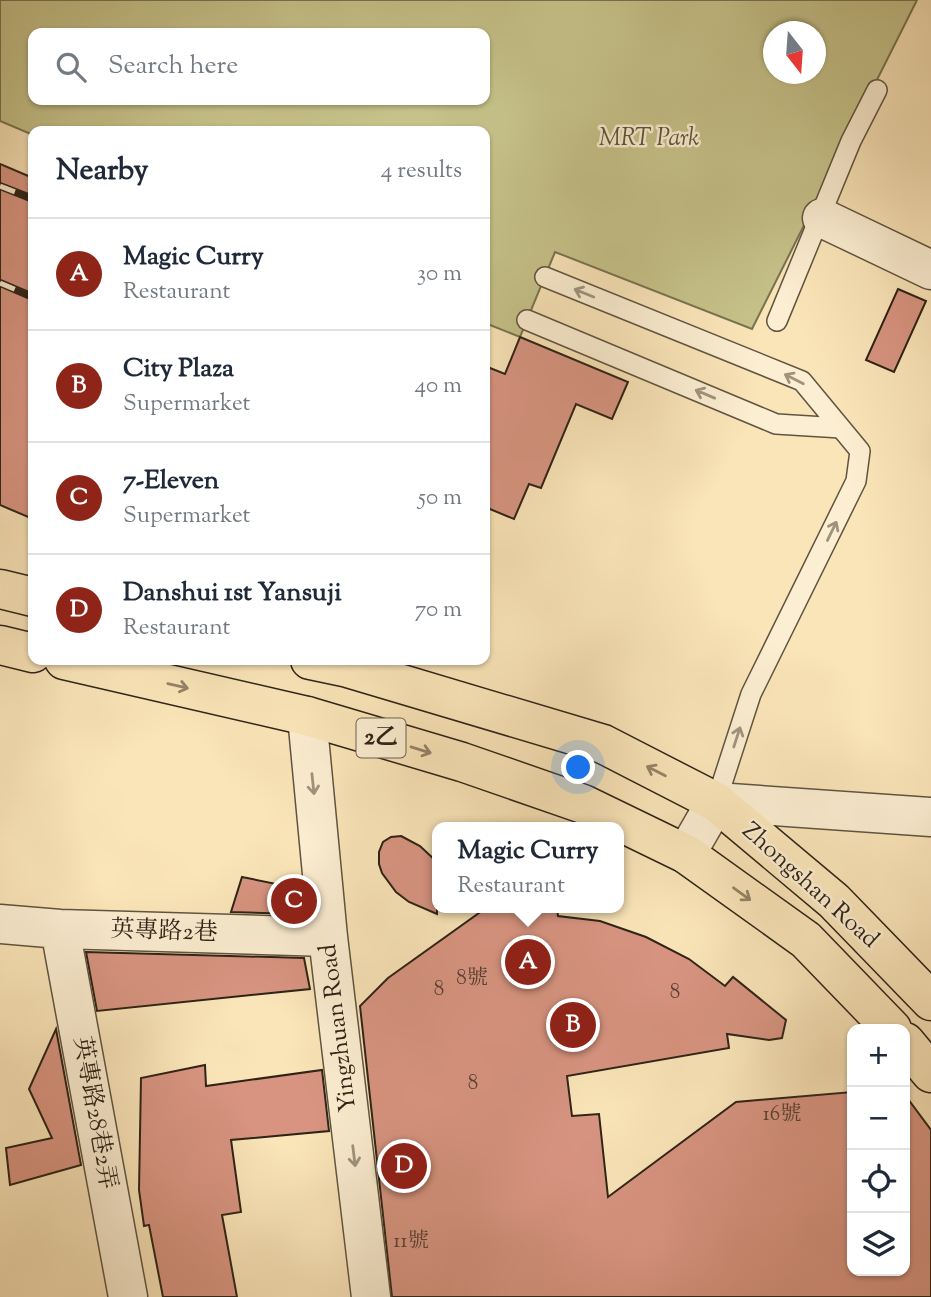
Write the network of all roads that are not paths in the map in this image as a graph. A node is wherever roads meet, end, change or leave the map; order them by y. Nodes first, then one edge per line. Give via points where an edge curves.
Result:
1 (877, 90) dead end
2 (822, 218) junction
3 (931, 270) edge
4 (545, 277) dead end
5 (527, 320) dead end
6 (777, 321) dead end
7 (841, 428) junction
8 (0, 589) edge
9 (28, 596) edge
10 (0, 645) edge
11 (28, 652) edge
12 (86, 665) edge
13 (334, 665) edge
14 (307, 716) junction
15 (716, 802) junction
16 (931, 817) edge
17 (620, 822) edge
18 (624, 824) edge
19 (686, 854) junction
20 (0, 924) edge
21 (60, 929) junction
22 (328, 937) junction
23 (931, 1001) edge
24 (887, 1024) edge
25 (910, 1048) edge
26 (931, 1073) edge
27 (128, 1297) edge
28 (371, 1297) edge

1 - 2 lane
2 - 3 street
2 - 6 lane
7 -> 4 lane via 802,381
7 -> 5 lane via 776,424
15 -> 7 lane via 751,694 856,481 859,451
8 - 9 main road
10 - 11 main road
12 -> 14 main road, 2乙
15 -> 13 main road, 2乙 via 603,744
14 -> 17 main road, 2乙 via 462,762 583,804
14 -> 22 street, Yingzhuan Road
15 - 16 street
15 - 19 street
15 - 23 main road, Zhongshan Road / 2乙 via 834,901
18 -> 19 main road, 2乙
19 -> 24 main road, Zhongshan Road / 2乙 via 806,940
20 - 21 street, 英專路2巷
21 - 22 street, 英專路2巷
21 - 27 street, 英專路28巷2弄
22 -> 28 street, Yingzhuan Road
25 - 26 main road

